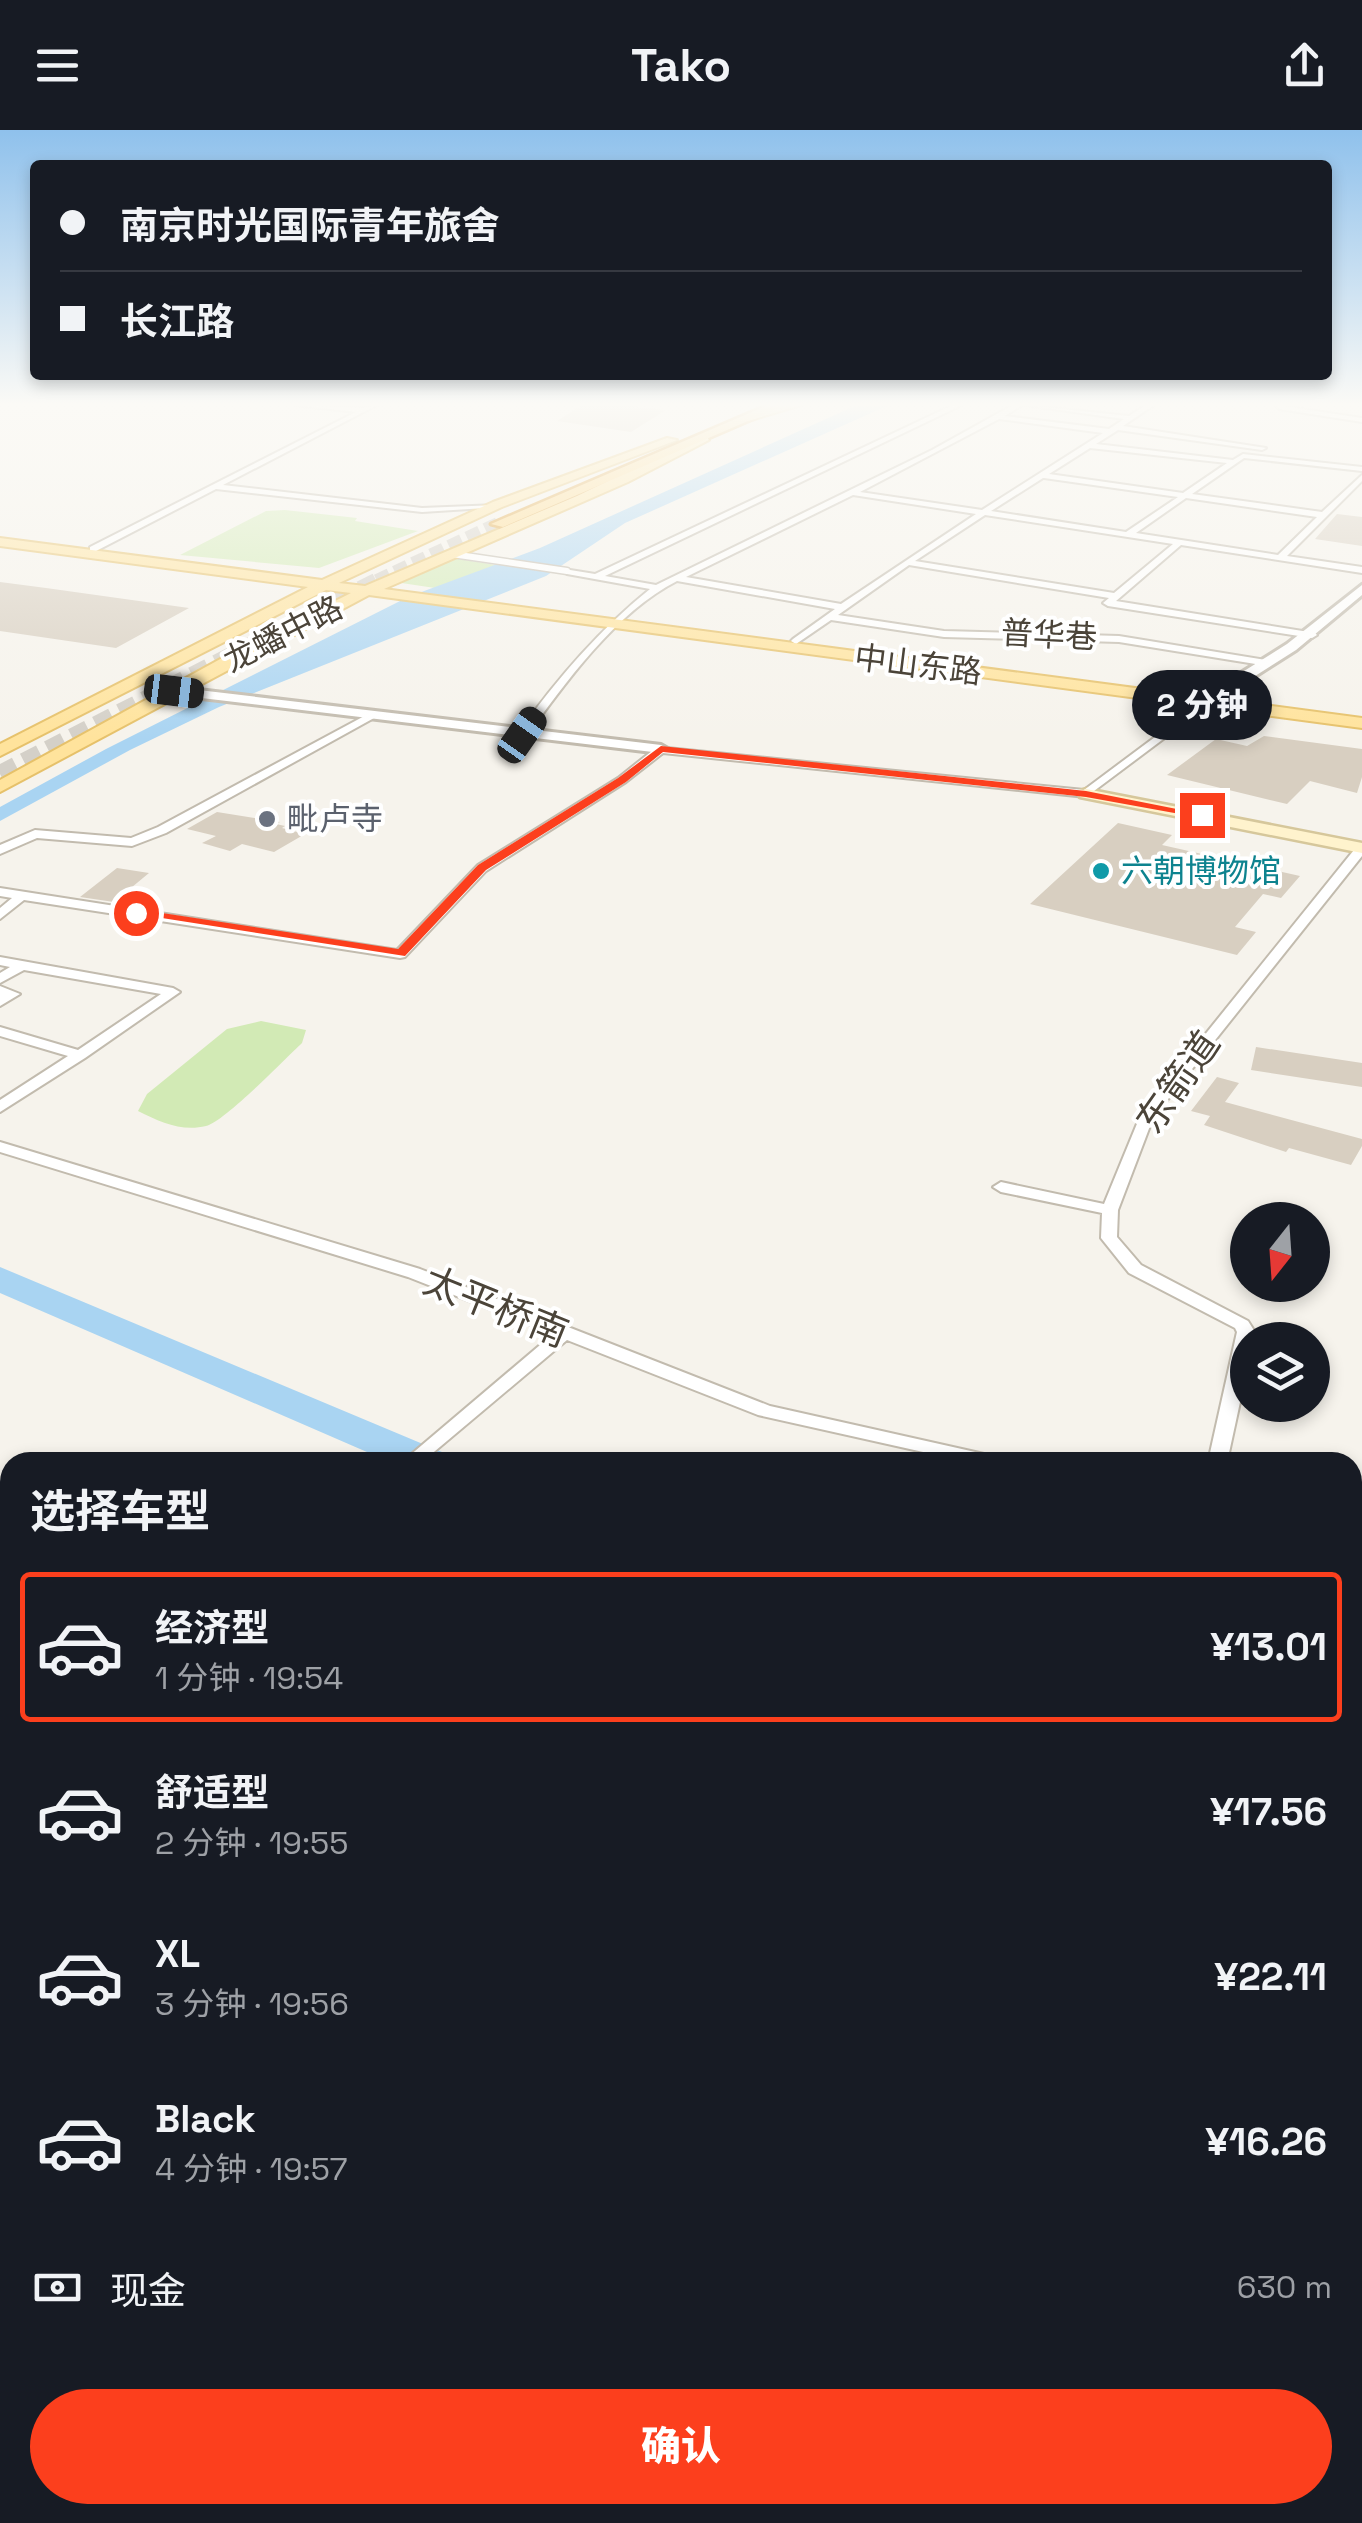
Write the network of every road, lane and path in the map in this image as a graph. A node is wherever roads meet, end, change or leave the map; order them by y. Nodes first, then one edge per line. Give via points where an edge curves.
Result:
1 (157, 517) edge
2 (493, 517) edge
3 (493, 517) edge
4 (537, 517) edge
5 (723, 517) edge
6 (803, 517) edge
7 (981, 517) edge
8 (1002, 517) edge
9 (1153, 517) edge
10 (1321, 517) edge
11 (482, 521) tunnel mouth
12 (1126, 536) junction
13 (0, 540) edge
14 (412, 544) junction
15 (1178, 544) junction
16 (92, 549) junction
17 (455, 553) junction
18 (1279, 559) junction
19 (907, 562) junction
20 (1362, 570) edge
21 (567, 572) joint
22 (595, 577) junction
23 (674, 578) junction
24 (327, 583) junction
25 (657, 588) junction
26 (371, 589) junction
27 (1362, 589) edge
28 (1116, 596) junction
29 (840, 607) junction
30 (829, 617) junction
31 (616, 621) junction
32 (1312, 635) junction
33 (224, 638) junction
34 (796, 641) junction
35 (263, 643) junction
36 (1268, 663) junction
37 (174, 691) junction
38 (1210, 699) junction
39 (1362, 715) edge
40 (370, 716) junction
41 (1362, 723) edge
42 (522, 735) junction
43 (661, 749) junction
44 (0, 751) edge
45 (0, 786) edge
46 (1086, 794) junction
47 (1362, 848) edge
48 (0, 850) edge
49 (0, 892) edge
50 (22, 895) junction
51 (0, 915) edge
52 (0, 960) edge
53 (22, 966) junction
54 (0, 978) edge
55 (0, 990) edge
56 (0, 1002) edge
57 (0, 1030) edge
58 (80, 1055) junction
59 (0, 1107) edge
60 (0, 1147) edge
61 (1000, 1187) dead end
62 (1110, 1210) junction
63 (563, 1334) junction
64 (422, 1452) edge
65 (948, 1452) edge
66 (1219, 1452) edge

1 - 16 street
2 - 11 highway
3 - 14 main road, 龙蟠中路
4 - 17 main road, 龙蟠中路
5 - 22 street
6 - 23 street
7 - 19 street
8 - 12 street
9 - 12 street
10 - 18 street
12 - 15 street
13 - 16 main road
13 - 24 main road
14 - 17 main road
14 - 24 main road, 龙蟠中路
15 - 18 street
15 - 28 street
16 - 24 main road
17 - 21 street
17 - 26 main road, 龙蟠中路
18 - 20 street
19 - 28 street
19 - 29 street
21 - 22 street
22 - 25 street
23 - 25 street
23 - 29 street
24 - 26 main road
24 - 33 main road, 龙蟠中路
25 - 31 street
26 - 31 main road, 中山东路
26 - 35 main road, 龙蟠中路
27 - 32 street
28 - 32 street via 1108,603
29 - 30 street
30 - 34 street
30 - 36 street, 普华巷 via 944,634 1114,638
31 - 34 main road, 中山东路
31 - 38 main road, 中山东路
31 - 42 street via 573,664
32 - 36 street
33 - 35 main road via 268,629 272,635
33 - 44 main road, 龙蟠中路
34 - 38 main road, 中山东路
35 - 37 main road, 龙蟠中路
36 - 38 street
37 - 40 street
37 - 45 main road, 龙蟠中路
38 - 39 main road, 中山东路
38 - 41 main road, 中山东路
38 - 46 street
40 - 42 street
40 - 48 street via 132,842 35,834
42 - 43 street
43 - 46 street
43 - 50 street via 482,868 400,954
46 - 47 main road
47 - 62 street, 东箭道 via 1146,1117
49 - 50 street
50 - 51 street
52 - 53 street
53 - 54 street
53 - 58 street via 173,992
55 - 56 street via 13,994
57 - 58 street
58 - 59 street
60 - 63 street, 太平桥南 via 414,1273
61 - 62 street
62 - 66 street via 1109,1238 1136,1269 1246,1332
63 - 64 street
63 - 65 street, 太平桥南 via 765,1411

